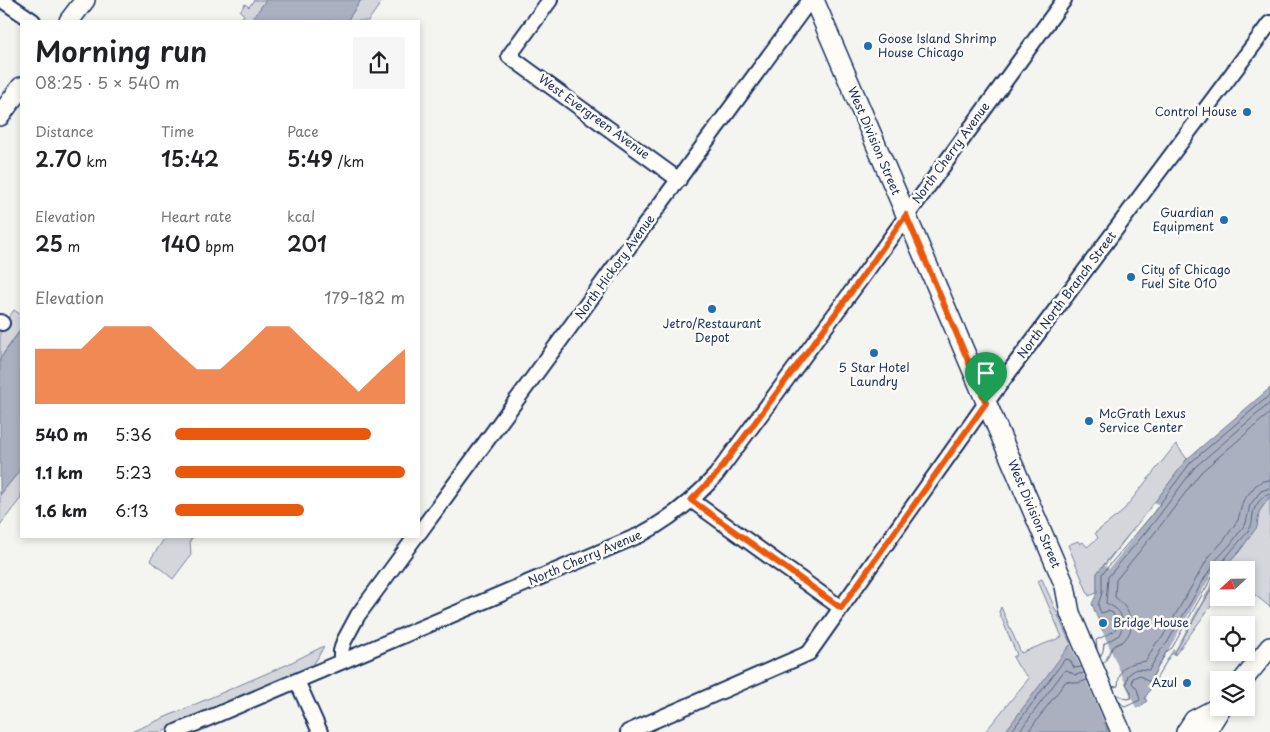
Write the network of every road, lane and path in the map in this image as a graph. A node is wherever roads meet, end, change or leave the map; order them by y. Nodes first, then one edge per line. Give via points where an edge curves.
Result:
1 (2, 0) edge
2 (85, 0) edge
3 (550, 0) edge
4 (810, 0) edge
5 (814, 0) edge
6 (1064, 0) edge
7 (32, 20) edge
8 (70, 20) edge
9 (1270, 23) edge
10 (20, 88) edge
11 (0, 116) edge
12 (679, 180) junction
13 (906, 215) junction
14 (986, 403) junction
15 (691, 500) junction
16 (420, 532) edge
17 (415, 538) edge
18 (841, 608) junction
19 (1270, 647) edge
20 (341, 662) junction
21 (1250, 671) edge
22 (297, 681) junction
23 (1210, 712) edge
24 (1215, 716) edge
25 (1124, 726) edge
26 (176, 732) edge
27 (320, 732) edge
28 (628, 732) edge
29 (1186, 732) edge
30 (1206, 732) edge

1 - 7 street
2 - 8 main road
3 - 12 street, West Evergreen Avenue via 509,56
4 - 12 street, North Hickory Avenue
5 - 13 main road, West Division Street
6 - 13 street, North Cherry Avenue
9 - 14 street, North North Branch Street
10 - 11 main road
12 - 16 street, North Hickory Avenue
13 - 14 main road, West Division Street
13 - 15 street, North Cherry Avenue via 716,475
14 - 18 street, North North Branch Street
14 - 25 main road, West Division Street via 1065,586 1070,613 1087,636
15 - 18 street
15 - 20 street, North Cherry Avenue via 640,535
17 - 20 street via 358,615 344,641
18 - 28 street, North North Branch Street via 809,653
19 - 21 main road
20 - 22 street, North Cherry Avenue
22 - 26 street, North Cherry Avenue
22 - 27 street
23 - 29 main road via 1194,720
24 - 30 main road

